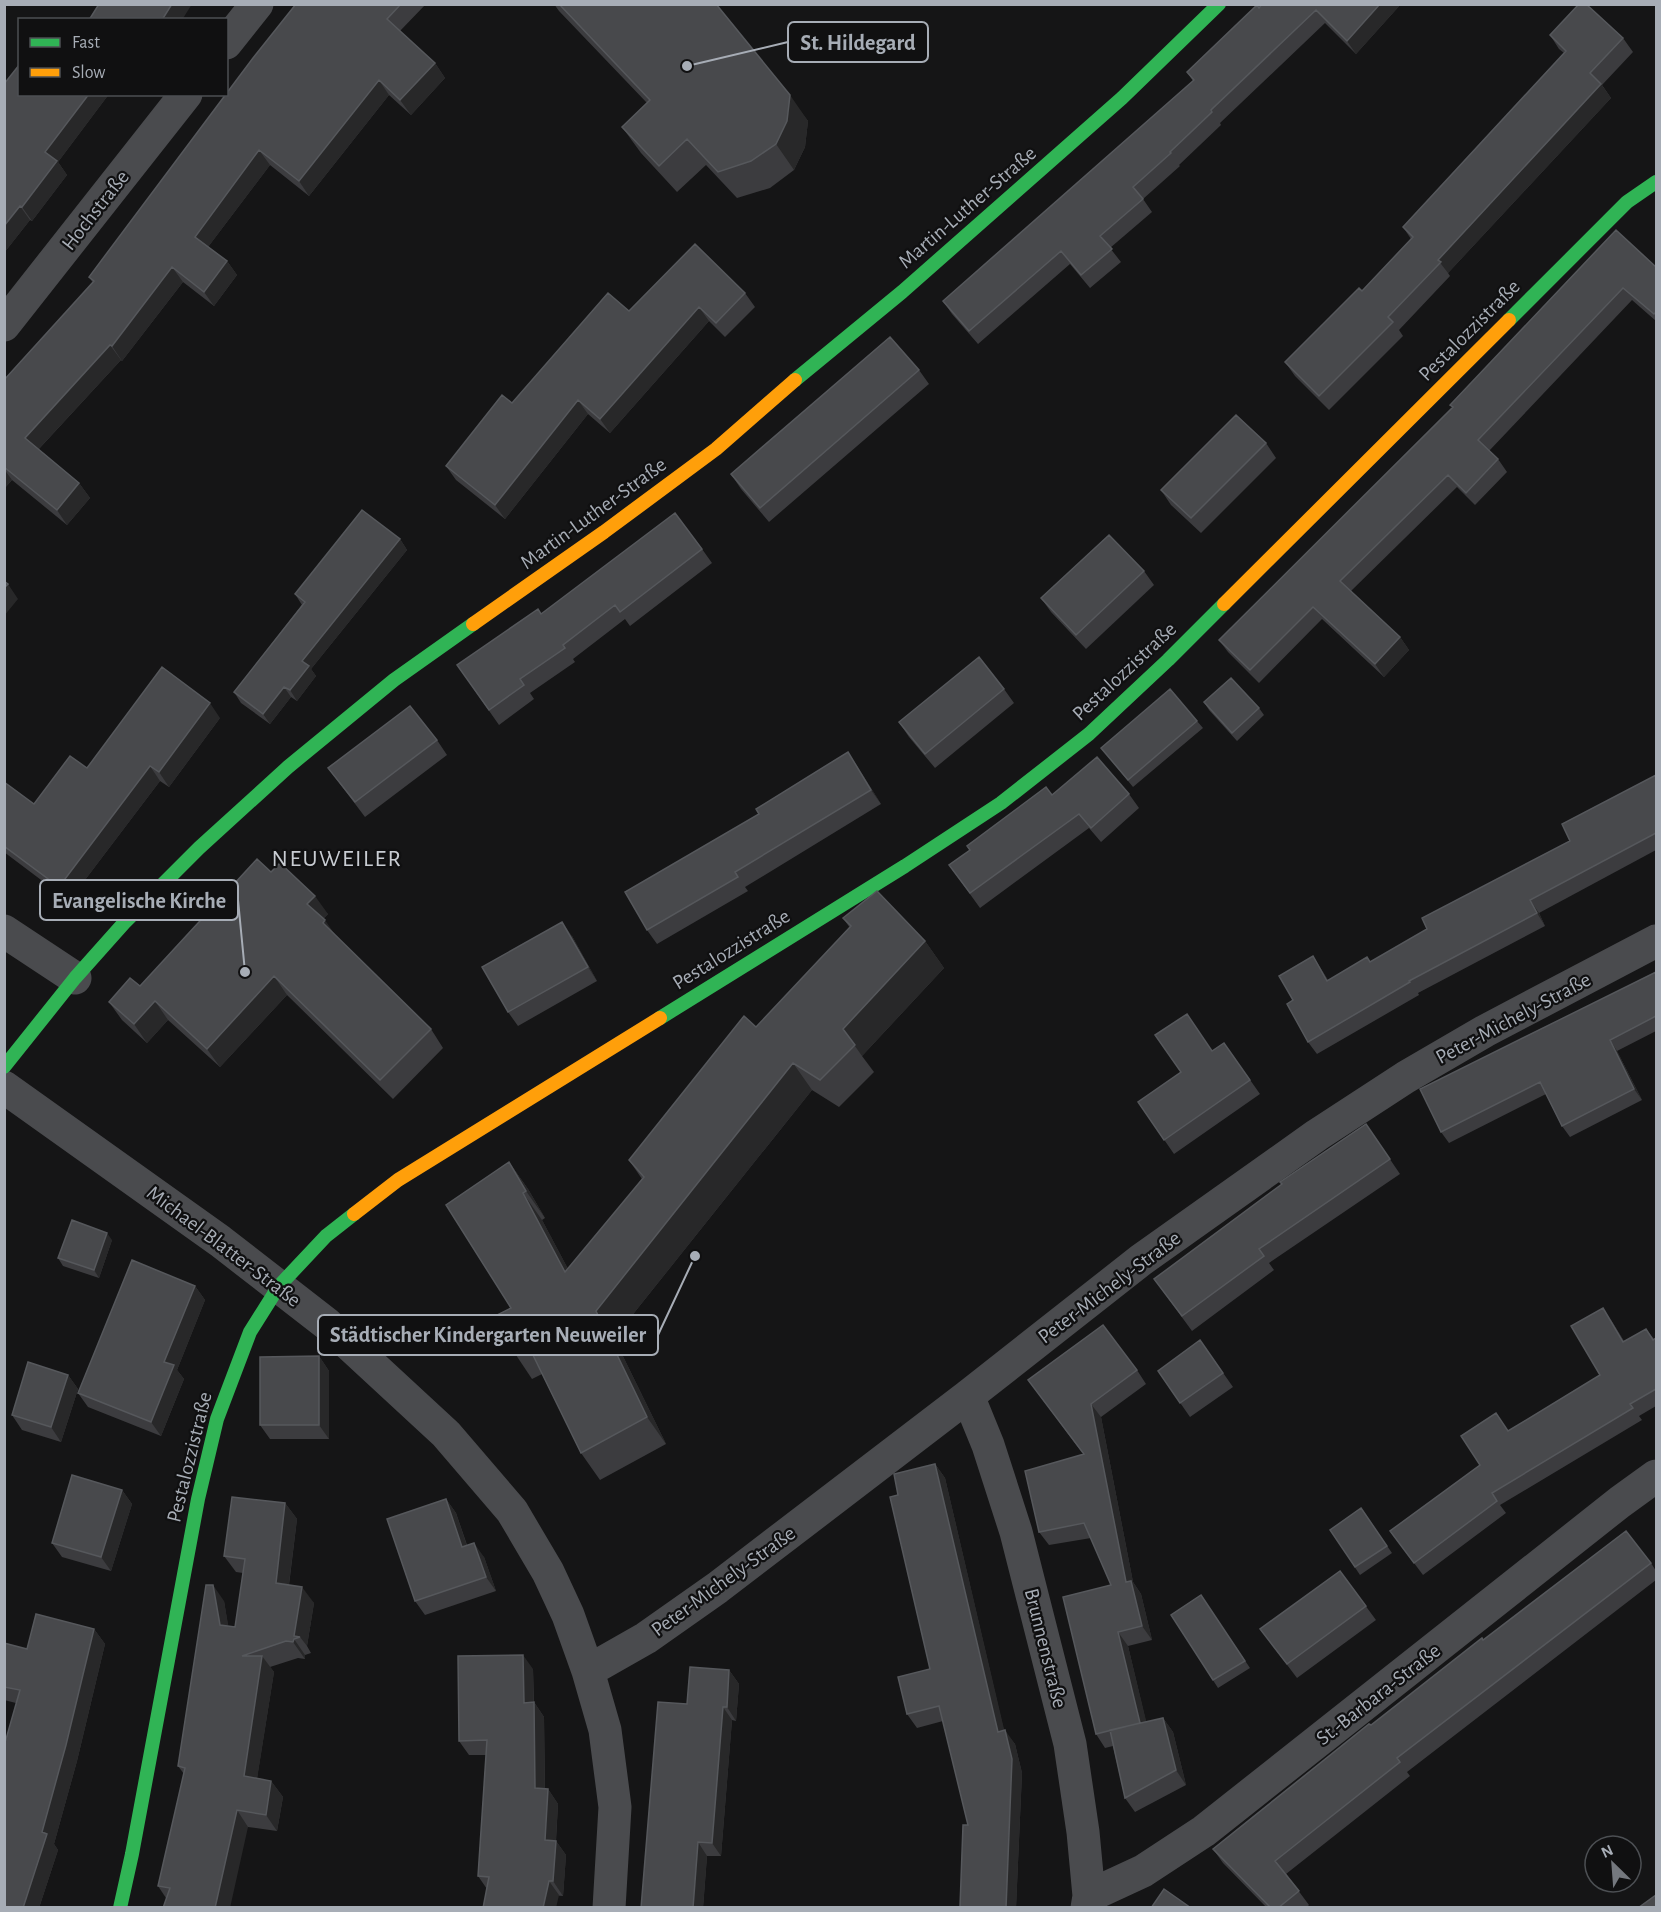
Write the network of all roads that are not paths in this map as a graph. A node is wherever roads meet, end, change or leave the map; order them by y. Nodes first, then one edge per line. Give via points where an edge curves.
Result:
1 (257, 4) edge
2 (1219, 4) edge
3 (228, 40) edge
4 (184, 96) edge
5 (1656, 182) edge
6 (4, 325) edge
7 (4, 931) edge
8 (1656, 941) edge
9 (75, 978) junction
10 (4, 1067) edge
11 (4, 1087) edge
12 (279, 1286) junction
13 (968, 1396) junction
14 (1656, 1476) edge
15 (588, 1671) junction
16 (1088, 1902) edge
17 (120, 1908) edge
18 (609, 1908) edge

1 - 3 street
2 - 9 street, Martin-Luther-Straße via 1122,98 903,292 716,449 394,680 288,767 182,864
4 - 6 street, Hochstraße
5 - 12 street, Pestalozzistraße via 1627,202 1168,660 1080,741 1001,803 905,866 398,1180 326,1236
7 - 9 street
8 - 13 street, Peter-Michely-Straße via 1475,1037 1317,1135 1141,1260
9 - 10 street, Martin-Luther-Straße
11 - 12 street, Michael-Blatter-Straße
12 - 15 street, Michael-Blatter-Straße via 327,1324 446,1434 512,1511 548,1572
12 - 17 street, Pestalozzistraße via 250,1332 217,1419 198,1499
13 - 15 street, Peter-Michely-Straße via 717,1588 646,1638
13 - 16 street, Brunnenstraße via 1016,1532 1070,1744
14 - 16 street, St.-Barbara-Straße via 1204,1831
15 - 18 street, Michael-Blatter-Straße via 605,1730 615,1807

